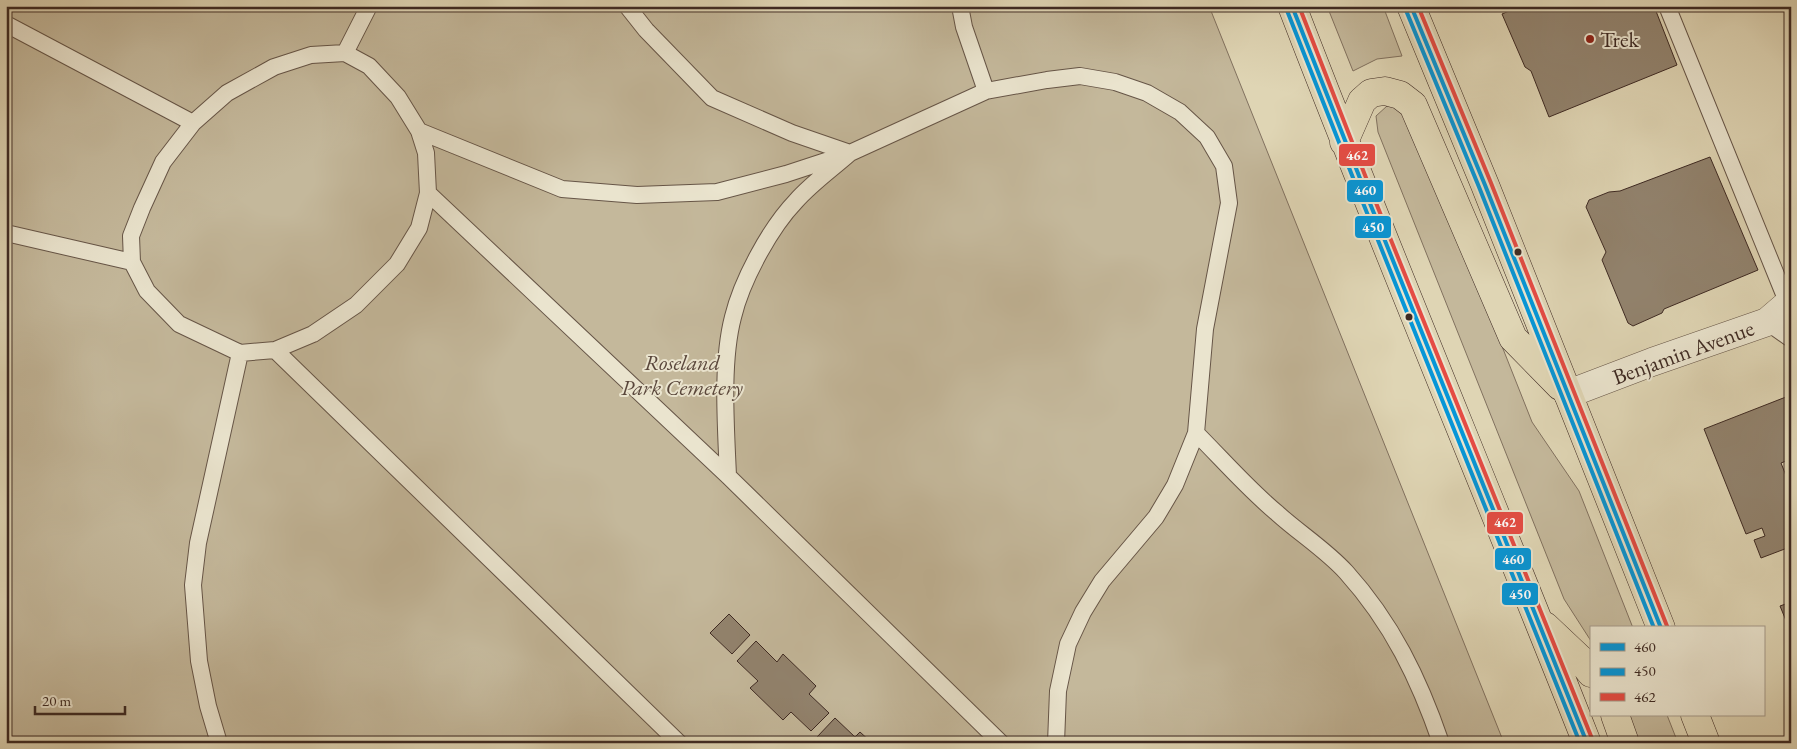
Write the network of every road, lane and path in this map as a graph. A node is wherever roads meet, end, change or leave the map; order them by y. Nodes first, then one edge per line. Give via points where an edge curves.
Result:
1 (369, 6) edge
2 (627, 6) edge
3 (960, 6) edge
4 (1292, 6) edge
5 (1411, 6) edge
6 (1667, 6) edge
7 (6, 24) edge
8 (345, 54) junction
9 (986, 91) junction
10 (193, 123) junction
11 (418, 131) junction
12 (1344, 142) junction
13 (850, 153) junction
14 (428, 193) junction
15 (6, 233) edge
16 (132, 262) junction
17 (1789, 302) edge
18 (1767, 322) junction
19 (1791, 339) edge
20 (275, 350) junction
21 (240, 353) junction
22 (1568, 394) junction
23 (1196, 433) junction
24 (728, 476) junction
25 (1540, 622) junction
26 (1660, 626) edge
27 (1590, 672) edge
28 (1615, 716) edge
29 (1695, 716) edge
30 (219, 743) edge
31 (679, 743) edge
32 (1001, 743) edge
33 (1056, 743) edge
34 (1441, 743) edge
35 (1587, 743) edge
36 (1625, 743) edge
37 (1706, 743) edge

1 - 8 lane
2 - 13 lane via 712,98 792,133
3 - 9 lane
4 - 12 main road
5 - 22 main road
6 - 17 lane
7 - 10 lane
8 - 10 lane via 312,56 274,67 227,93
8 - 11 lane via 369,66 398,97
9 - 13 lane
9 - 23 lane via 1080,76 1116,82 1147,93 1180,112 1207,137 1224,166 1229,203 1205,329
10 - 16 lane via 163,162 142,208 132,236
11 - 13 lane via 562,188 637,195 717,192
11 - 14 lane via 426,153
12 - 22 main road via 1362,101 1371,93 1400,94 1413,105 1513,338
12 - 25 main road
13 - 24 lane via 796,201 768,239 736,308 728,354
14 - 20 lane via 419,228 397,264 356,305 313,334
14 - 24 lane
15 - 16 lane
16 - 21 lane via 147,291 179,324
17 - 18 street, Benjamin Avenue
18 - 19 lane
18 - 22 street, Benjamin Avenue
20 - 21 lane
20 - 31 lane
21 - 30 lane via 198,543 193,585 199,661
22 - 26 main road
23 - 33 lane via 1175,485 1156,517 1102,581 1068,644 1058,691
23 - 34 lane via 1275,512 1345,570 1374,606 1404,652
24 - 32 lane
25 - 27 main road
25 - 35 main road
28 - 36 main road
29 - 37 main road

